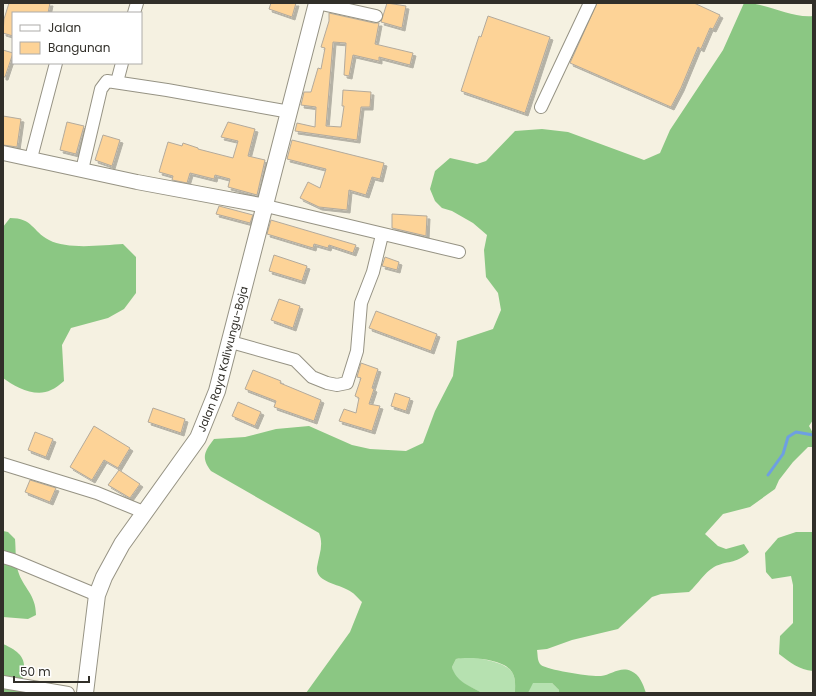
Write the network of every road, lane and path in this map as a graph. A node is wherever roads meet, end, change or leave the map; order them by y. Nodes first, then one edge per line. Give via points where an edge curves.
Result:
1 (317, 3) edge
2 (590, 3) edge
3 (376, 16) dead end
4 (56, 64) edge
5 (122, 64) edge
6 (117, 82) junction
7 (542, 107) dead end
8 (290, 112) junction
9 (3, 153) edge
10 (30, 158) junction
11 (82, 170) junction
12 (266, 206) junction
13 (382, 235) junction
14 (459, 252) dead end
15 (231, 342) junction
16 (3, 464) edge
17 (146, 513) junction
18 (3, 557) edge
19 (97, 595) junction
20 (3, 682) edge
21 (68, 693) edge
22 (85, 693) edge

1 - 3 street
1 - 8 main road, Jalan Raya Kaliwungu-Boja
2 - 7 street
4 - 10 street
5 - 6 street
6 - 8 street
6 - 11 street via 107,81 102,86
8 - 12 main road, Jalan Raya Kaliwungu-Boja
9 - 10 street
10 - 11 street
11 - 12 street
12 - 13 street
12 - 15 main road, Jalan Raya Kaliwungu-Boja
13 - 14 street
13 - 15 street via 373,272 361,303 357,351 347,383 327,383 312,377 295,360
15 - 17 main road, Jalan Raya Kaliwungu-Boja via 217,391 198,438
16 - 17 street via 97,493
17 - 19 main road, Jalan Raya Kaliwungu-Boja via 109,565
18 - 19 street
19 - 22 main road, Jalan Raya Kaliwungu-Boja
20 - 21 street

